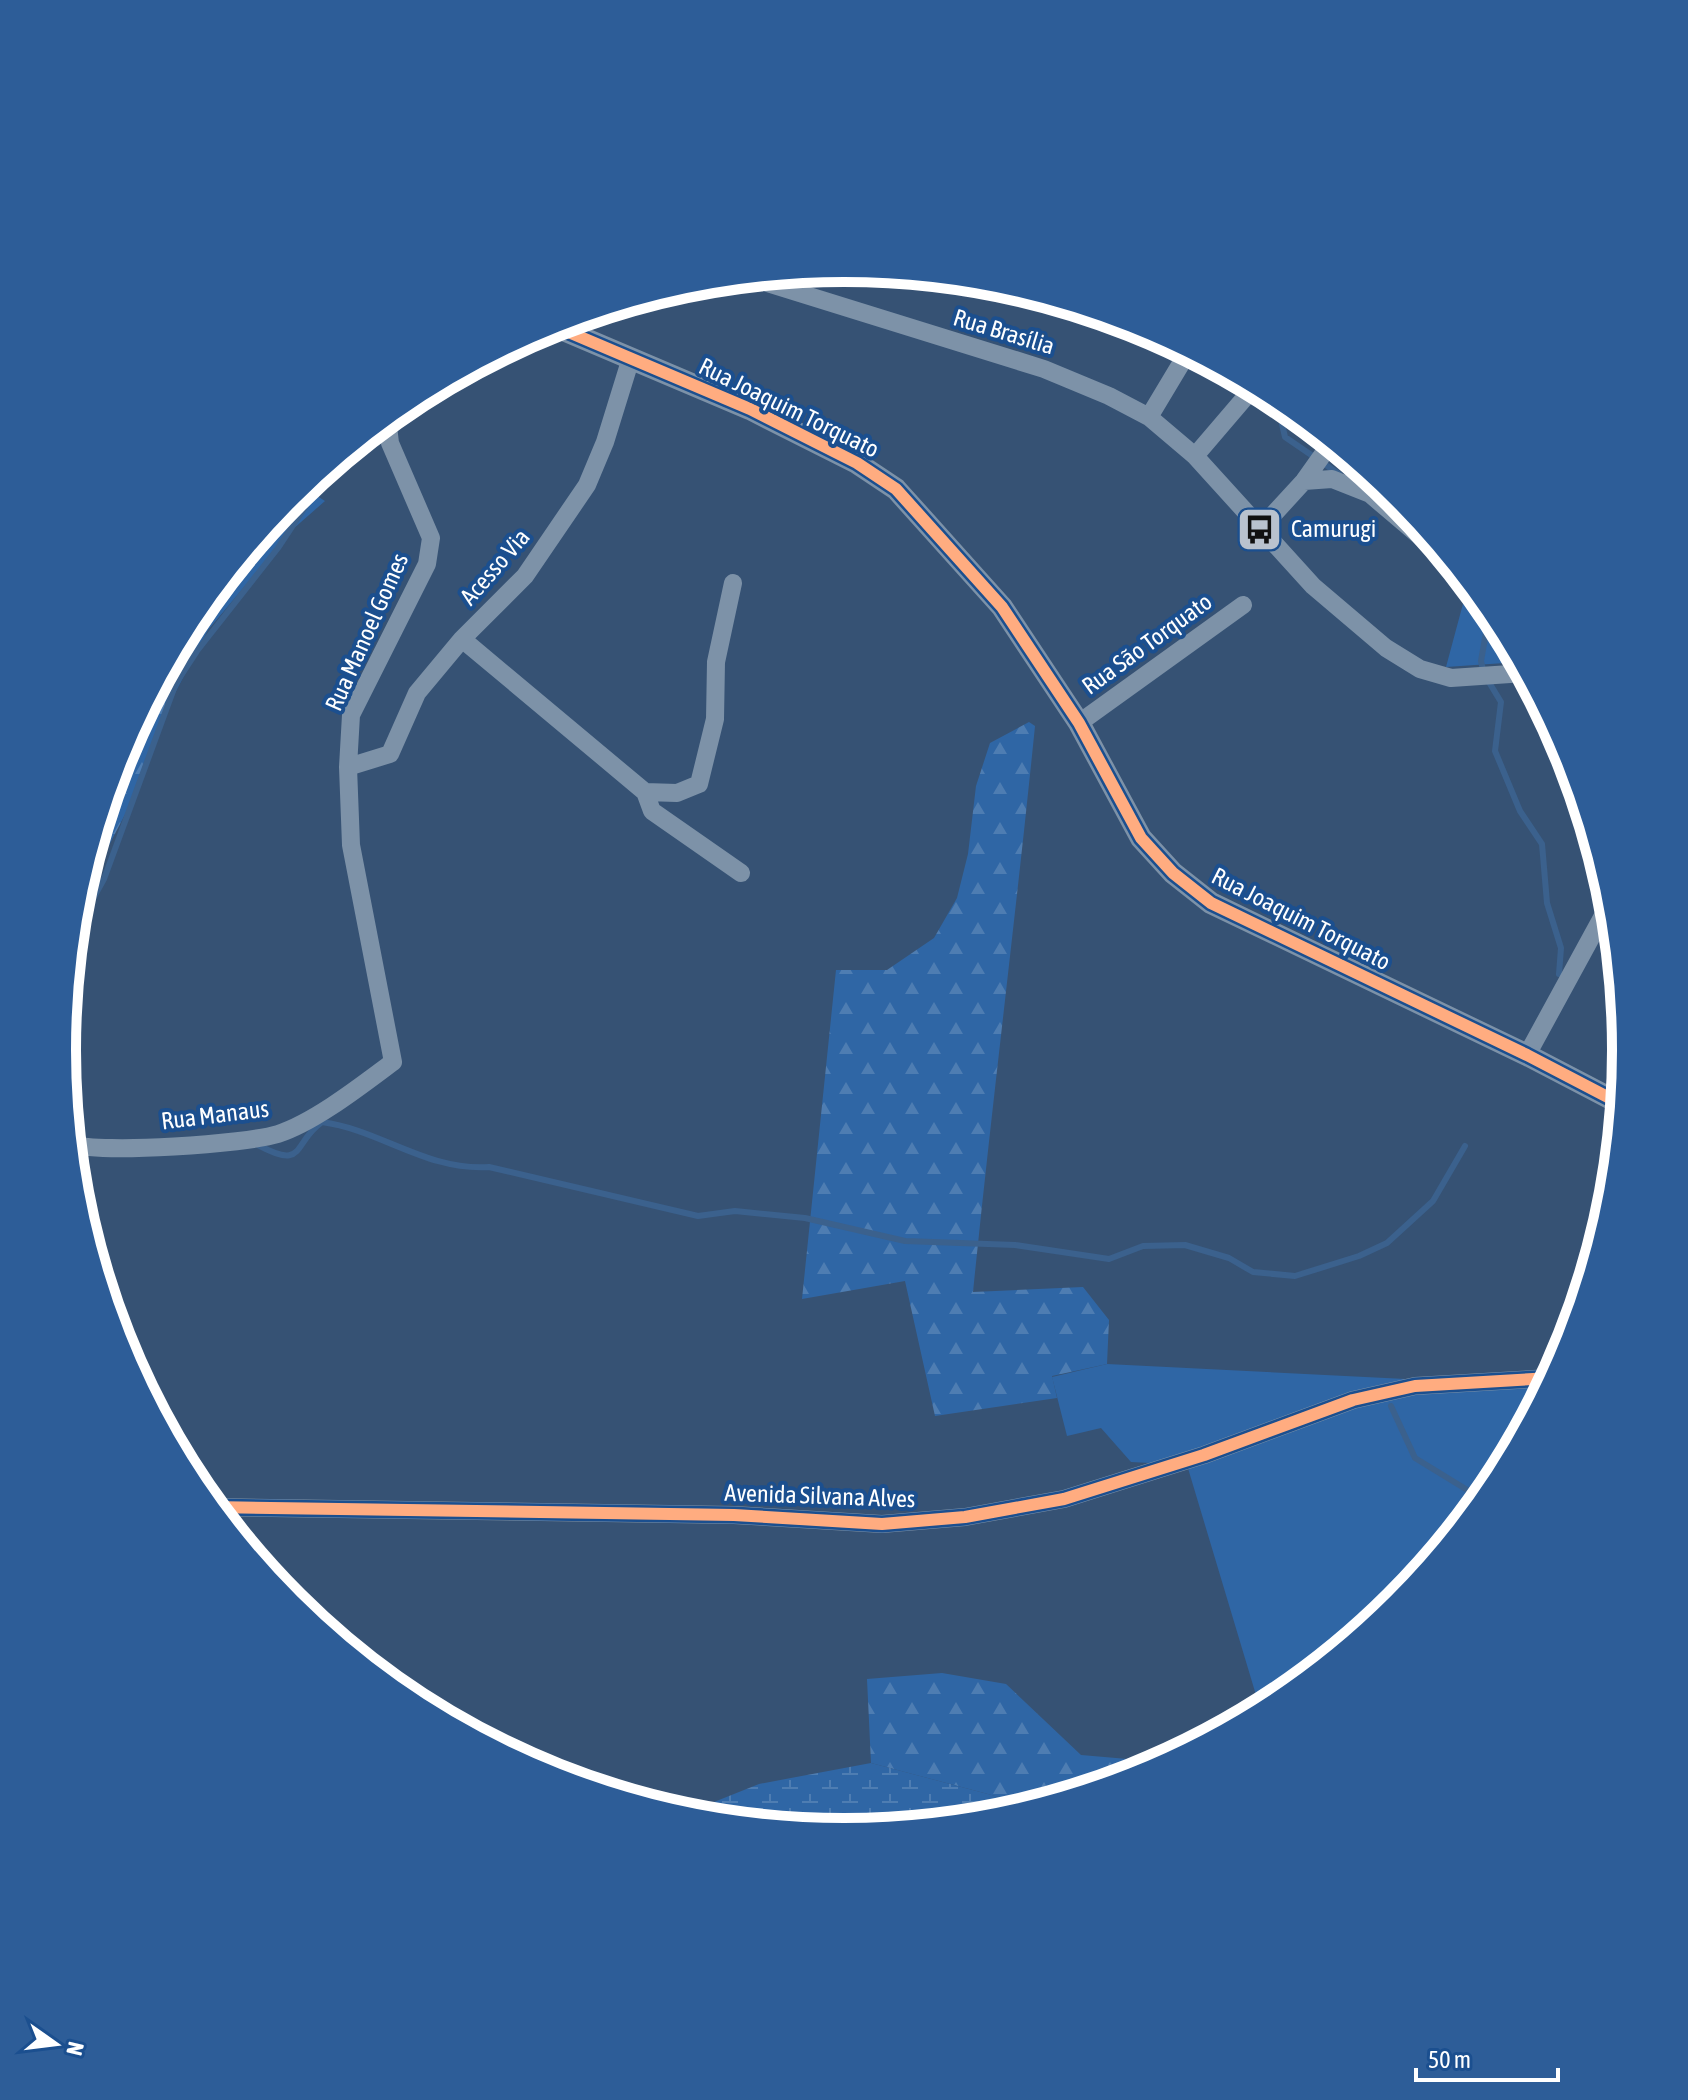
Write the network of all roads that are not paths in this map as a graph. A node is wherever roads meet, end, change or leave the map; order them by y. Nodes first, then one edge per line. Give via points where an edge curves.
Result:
1 (776, 286) edge
2 (570, 333) edge
3 (631, 358) junction
4 (1183, 360) edge
5 (1246, 396) edge
6 (1149, 417) junction
7 (389, 432) edge
8 (1325, 452) edge
9 (1195, 456) junction
10 (1304, 481) junction
11 (1393, 513) edge
12 (1260, 529) junction
13 (733, 583) dead end
14 (1243, 605) dead end
15 (462, 639) junction
16 (1513, 674) edge
17 (1079, 723) junction
18 (348, 767) junction
19 (645, 792) junction
20 (741, 873) dead end
21 (1600, 921) edge
22 (1527, 1055) junction
23 (393, 1062) joint
24 (1610, 1098) edge
25 (82, 1144) edge
26 (1538, 1379) edge
27 (227, 1507) edge

1 - 6 street, Rua Brasília via 1044,369
2 - 3 street, Rua Joaquim Torquato
3 - 15 street, Acesso Via via 587,485 525,576
3 - 17 street, Rua Joaquim Torquato via 750,409 857,463 896,489 1002,607
4 - 6 street
5 - 9 street
6 - 9 street, Rua Brasília
7 - 18 street, Rua Manoel Gomes via 431,538 427,564 351,715
8 - 10 street
9 - 12 street, Rua Brasília
10 - 11 street via 1332,479 1370,494
10 - 12 street
12 - 16 street, Rua Brasília via 1313,586 1386,648 1420,669 1451,678
13 - 19 street via 716,662 715,719 699,784 677,793
14 - 17 street, Rua São Torquato
15 - 18 street, Acesso Via via 417,693 390,754
15 - 19 street
17 - 22 street, Rua Joaquim Torquato via 1141,838 1211,903
18 - 23 street, Rua Manoel Gomes via 351,845
19 - 20 street via 652,811
21 - 22 street
22 - 24 street, Rua Joaquim Torquato
23 - 25 street, Rua Manaus via 345,1098 279,1133 181,1146
26 - 27 street, Avenida Silvana Alves via 1415,1386 1353,1400 1064,1499 965,1517 882,1524 734,1515

